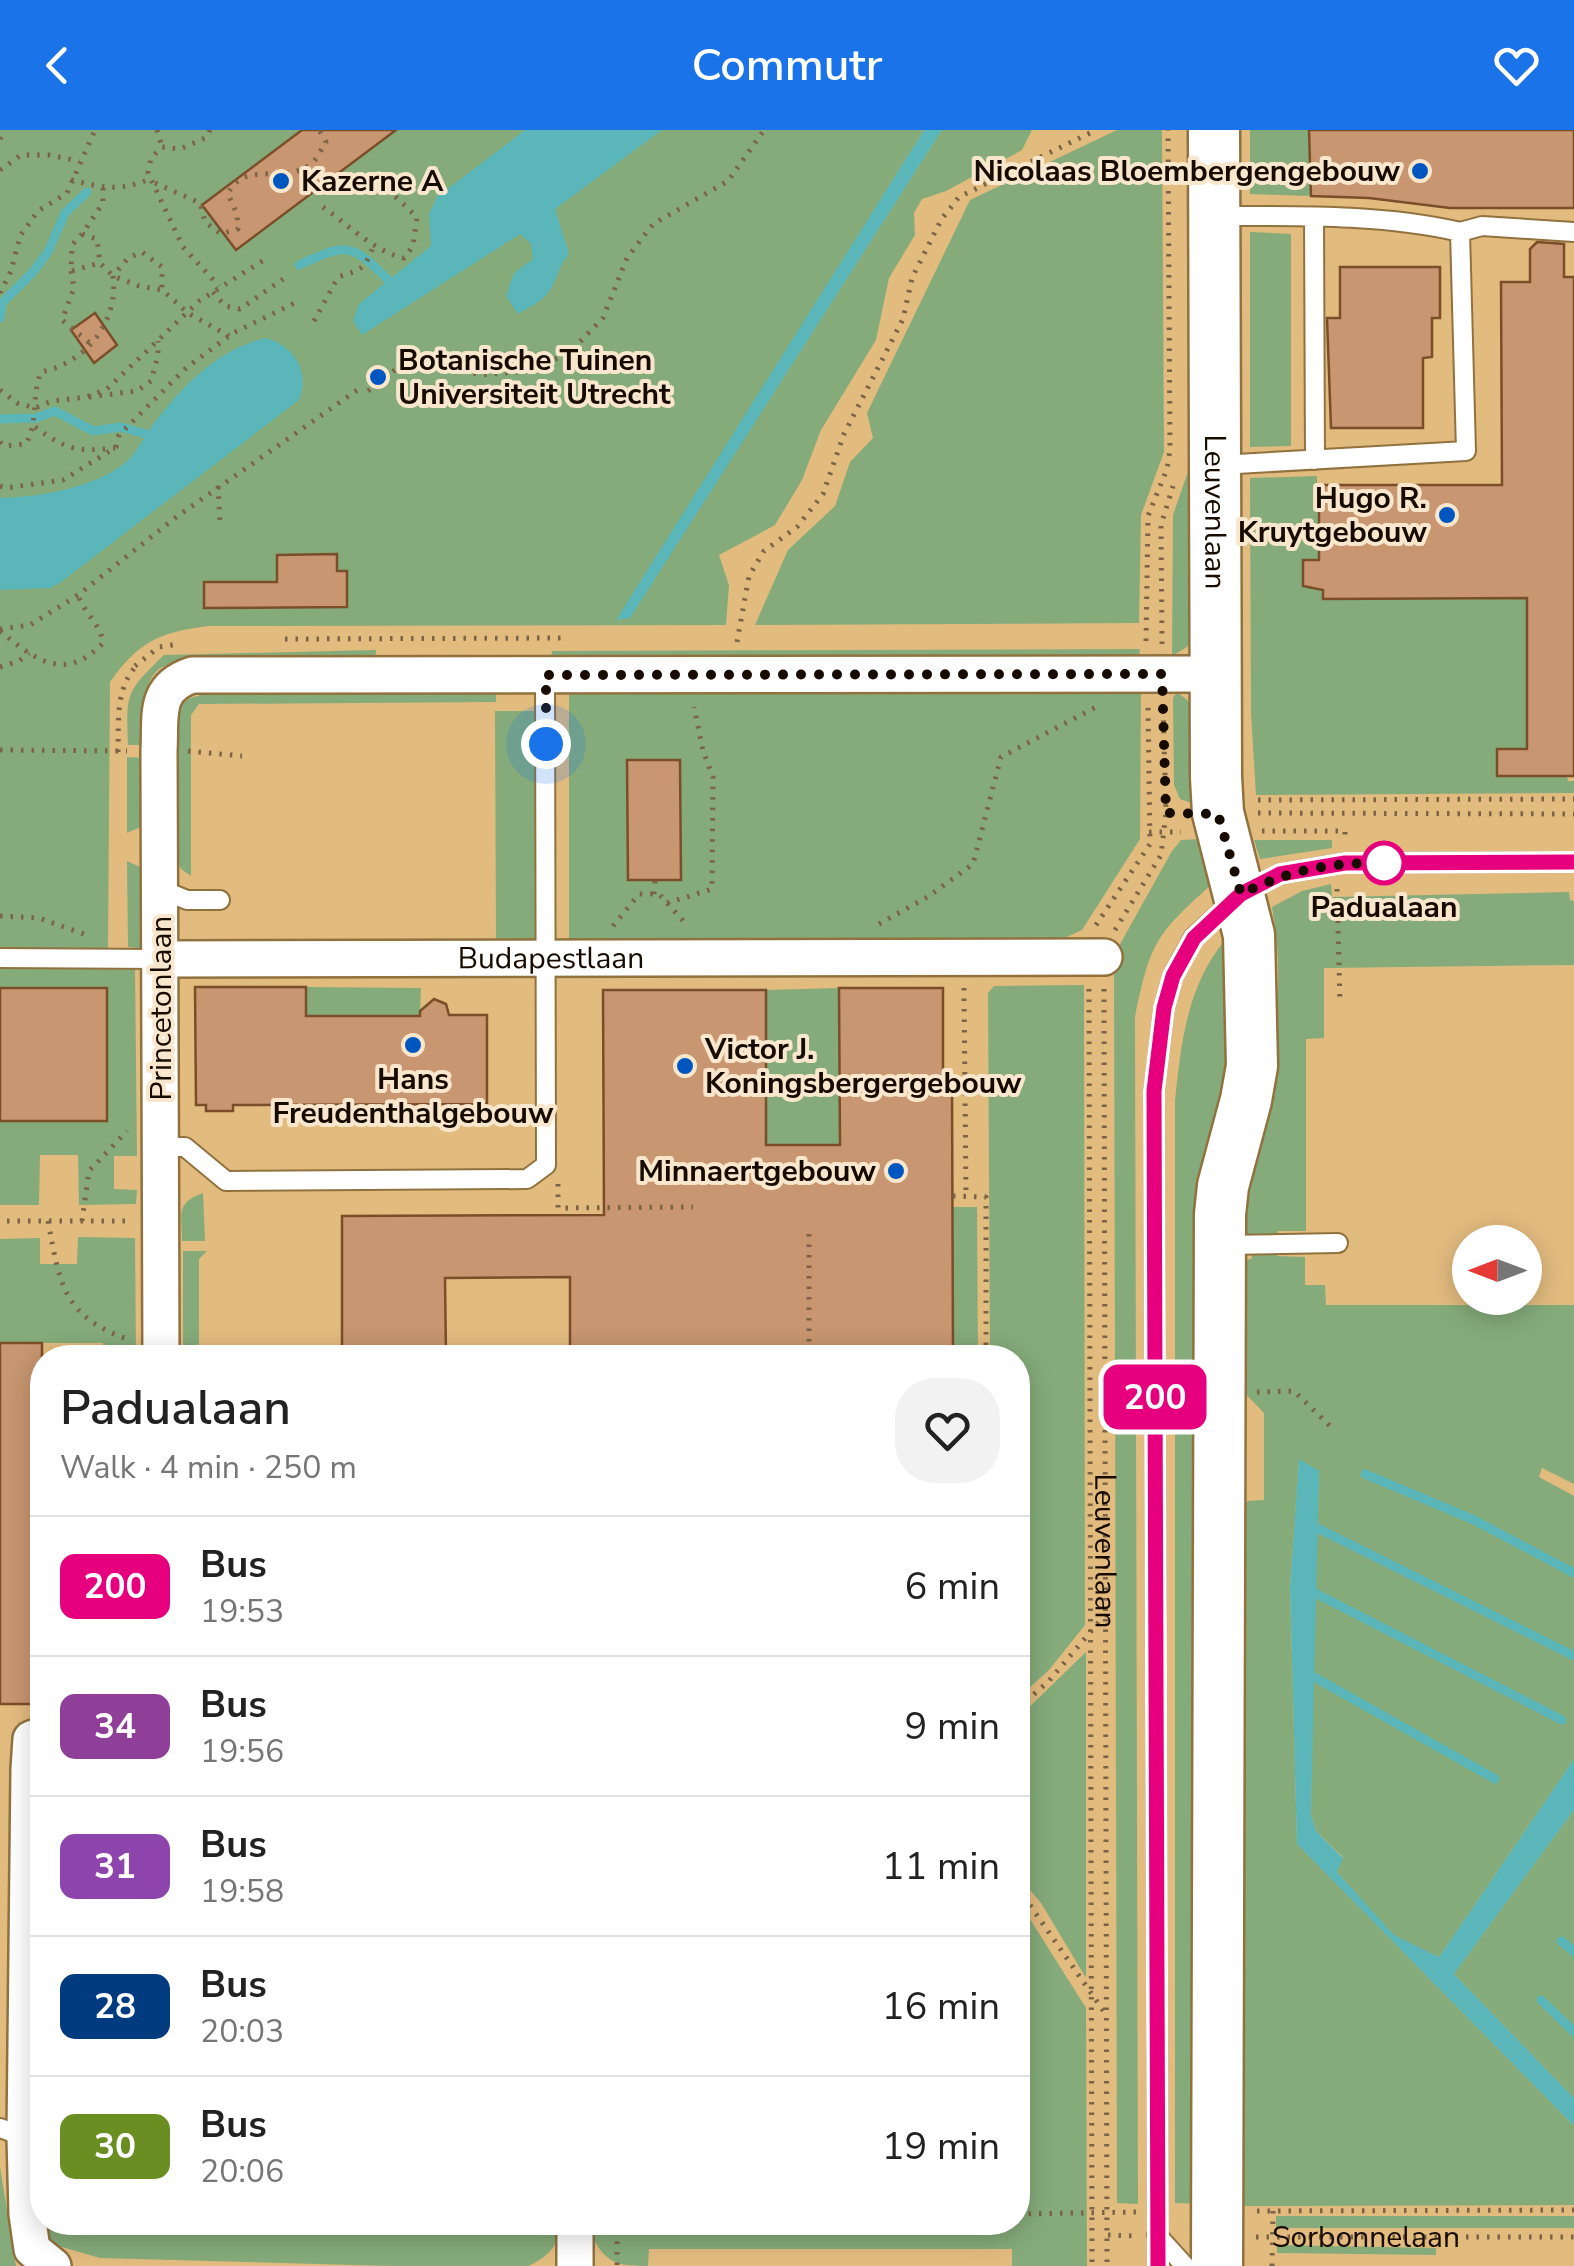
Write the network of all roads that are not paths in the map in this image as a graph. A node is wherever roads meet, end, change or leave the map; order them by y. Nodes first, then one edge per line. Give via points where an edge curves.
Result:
1 (1214, 130) edge
2 (1214, 216) junction
3 (1314, 218) junction
4 (1460, 232) junction
5 (1574, 232) edge
6 (1315, 460) junction
7 (1214, 465) junction
8 (1214, 674) junction
9 (546, 675) junction
10 (1574, 862) edge
11 (173, 886) junction
12 (1241, 894) junction
13 (220, 900) dead end
14 (1097, 956) road end
15 (548, 957) junction
16 (0, 958) edge
17 (161, 959) junction
18 (161, 1148) junction
19 (1338, 1243) dead end
20 (1219, 1245) junction
21 (161, 1345) edge
22 (30, 1742) edge
23 (14, 1769) edge
24 (12, 2133) edge
25 (576, 2235) edge
26 (1158, 2235) junction
27 (1209, 2245) edge
28 (53, 2266) edge
29 (575, 2266) edge
30 (1158, 2266) edge

1 - 2 main road, Leuvenlaan
2 - 3 lane
2 - 7 main road, Leuvenlaan
3 - 4 lane
3 - 6 lane
4 - 5 lane via 1482,226
4 - 6 lane via 1466,451
6 - 7 lane
7 - 8 main road, Leuvenlaan
8 - 9 street via 1147,684
8 - 12 main road, Leuvenlaan
9 - 11 street, Princetonlaan via 175,681 161,706
9 - 15 lane
10 - 12 lane via 1345,863 1280,874
11 - 13 lane via 188,900
11 - 17 street, Princetonlaan
12 - 20 main road, Leuvenlaan via 1249,935 1252,1066 1223,1186
12 - 26 lane, Leuvenlaan via 1194,938 1173,976 1154,1091
14 - 15 street, Budapestlaan
15 - 17 street, Budapestlaan
15 - 18 lane via 546,1166 527,1179 226,1180 185,1147
16 - 17 lane, Budapestlaan
17 - 18 street, Princetonlaan
18 - 21 street, Princetonlaan
19 - 20 lane
20 - 27 main road, Leuvenlaan
22 - 23 street
23 - 24 street
24 - 28 street via 32,2249
25 - 29 street
26 - 27 lane
26 - 30 lane, Leuvenlaan

